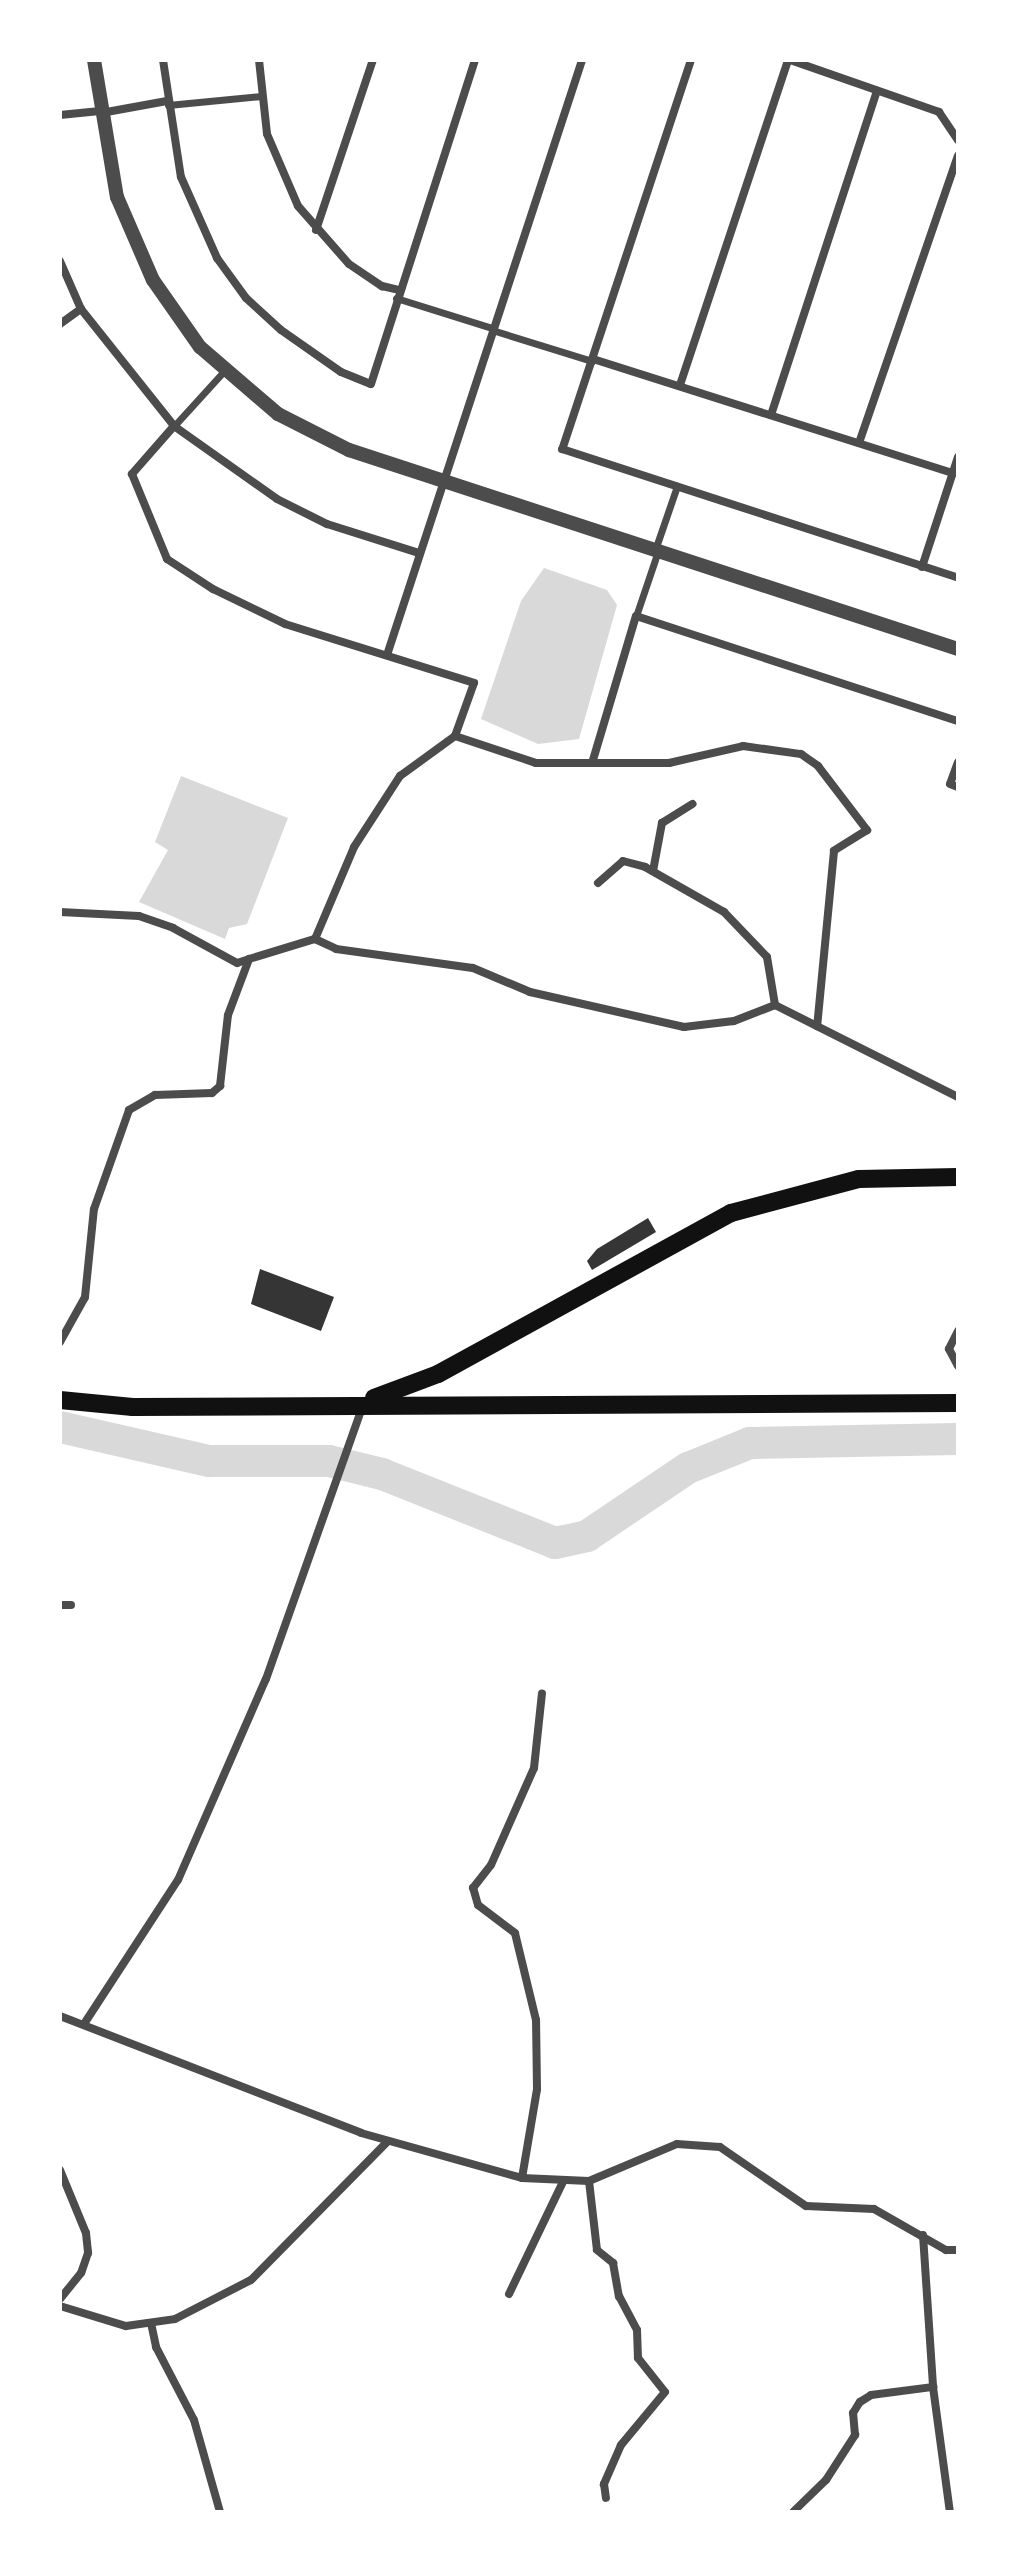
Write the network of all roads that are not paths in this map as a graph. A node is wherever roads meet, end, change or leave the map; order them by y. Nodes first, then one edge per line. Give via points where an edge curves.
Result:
1 (94, 60) edge
2 (163, 60) edge
3 (259, 60) edge
4 (373, 60) edge
5 (475, 60) edge
6 (582, 60) edge
7 (691, 60) edge
8 (789, 60) edge
9 (877, 91) junction
10 (262, 96) junction
11 (167, 103) junction
12 (100, 112) junction
13 (60, 115) edge
14 (958, 140) edge
15 (958, 156) edge
16 (316, 230) junction
17 (60, 261) edge
18 (397, 294) junction
19 (81, 309) junction
20 (60, 324) edge
21 (492, 329) junction
22 (593, 360) junction
23 (224, 371) junction
24 (680, 385) junction
25 (771, 415) junction
26 (174, 426) junction
27 (859, 443) junction
28 (958, 457) edge
29 (953, 473) junction
30 (441, 482) junction
31 (677, 486) junction
32 (656, 550) junction
33 (419, 553) junction
34 (922, 567) junction
35 (958, 578) edge
36 (636, 616) junction
37 (958, 649) edge
38 (387, 655) junction
39 (958, 721) edge
40 (455, 736) junction
41 (593, 760) junction
42 (958, 762) edge
43 (958, 787) edge
44 (692, 804) dead end
45 (653, 871) junction
46 (598, 883) dead end
47 (60, 912) edge
48 (315, 939) junction
49 (249, 959) junction
50 (775, 1005) junction
51 (817, 1026) junction
52 (958, 1097) edge
53 (958, 1177) edge
54 (958, 1331) edge
55 (60, 1342) edge
56 (958, 1366) edge
57 (60, 1400) edge
58 (364, 1403) junction
59 (958, 1403) edge
60 (60, 1605) edge
61 (71, 1605) dead end
62 (542, 1693) dead end
63 (60, 2016) edge
64 (84, 2024) junction
65 (388, 2141) junction
66 (60, 2170) edge
67 (522, 2178) junction
68 (589, 2181) junction
69 (563, 2182) junction
70 (923, 2235) junction
71 (958, 2250) edge
72 (509, 2294) dead end
73 (60, 2299) edge
74 (60, 2306) edge
75 (151, 2323) junction
76 (933, 2387) junction
77 (606, 2498) dead end
78 (220, 2512) edge
79 (793, 2512) edge
80 (954, 2512) edge

1 - 12 street
2 - 11 street
3 - 10 street
4 - 16 street
5 - 18 street
6 - 21 street
7 - 22 street
8 - 9 street
8 - 24 street
9 - 14 street via 939,112
9 - 25 street
10 - 11 street
10 - 16 street via 274,161
11 - 12 street
11 - 18 street via 181,177 217,258 246,298 281,330 341,372 371,384
12 - 13 street
12 - 23 street via 117,197 135,243 175,315
15 - 27 street
16 - 18 street via 349,264
17 - 19 street
18 - 21 street
19 - 20 street
19 - 26 street
21 - 22 street
21 - 30 street
22 - 24 street
22 - 31 street via 562,449
23 - 26 street
23 - 30 street via 278,414 325,441
24 - 25 street
25 - 27 street
26 - 33 street via 277,499 327,524
26 - 38 street via 132,474 167,559 213,589 285,624
27 - 29 street
28 - 29 street
29 - 34 street
30 - 32 street
30 - 33 street
31 - 32 street
31 - 34 street
32 - 36 street
32 - 37 street
33 - 38 street
34 - 35 street
36 - 39 street
36 - 41 street
38 - 40 street via 474,683
40 - 41 street via 536,763
40 - 48 street via 400,776 354,847
41 - 51 street via 669,763 743,746 801,754 818,766 867,830 834,851
42 - 43 street via 950,784
44 - 45 street via 662,823
45 - 46 street via 623,861
45 - 50 street via 724,912 760,948 767,957
47 - 49 street via 139,916 237,963
48 - 49 street
48 - 50 street via 336,949 473,968 530,992 684,1027 734,1021
49 - 55 street via 228,1015 220,1086 212,1093 155,1095 129,1110 122,1121 110,1172 94,1209 85,1297
50 - 51 street
51 - 52 street
53 - 58 highway via 859,1179 731,1213 438,1374
54 - 56 street via 949,1349
57 - 58 highway via 133,1407
58 - 59 highway
58 - 64 street via 266,1679 178,1880
60 - 61 street
62 - 67 street via 534,1768 491,1865 473,1888 478,1905 515,1933 536,2020 537,2089
63 - 64 street
64 - 65 street
65 - 67 street
65 - 75 street via 251,2280 175,2319
66 - 73 street via 86,2233 88,2253 81,2273
67 - 69 street
68 - 69 street
68 - 70 street via 677,2144 700,2142 740,2156 806,2206 874,2209
68 - 77 street via 597,2250 613,2263 619,2296 637,2330 638,2358 665,2392 621,2445 604,2484
69 - 72 street
70 - 71 street via 946,2250
70 - 76 street
74 - 75 street via 126,2326
75 - 78 street via 156,2347 194,2420
76 - 79 street via 871,2395 860,2402 853,2413 855,2435 826,2480
76 - 80 street

